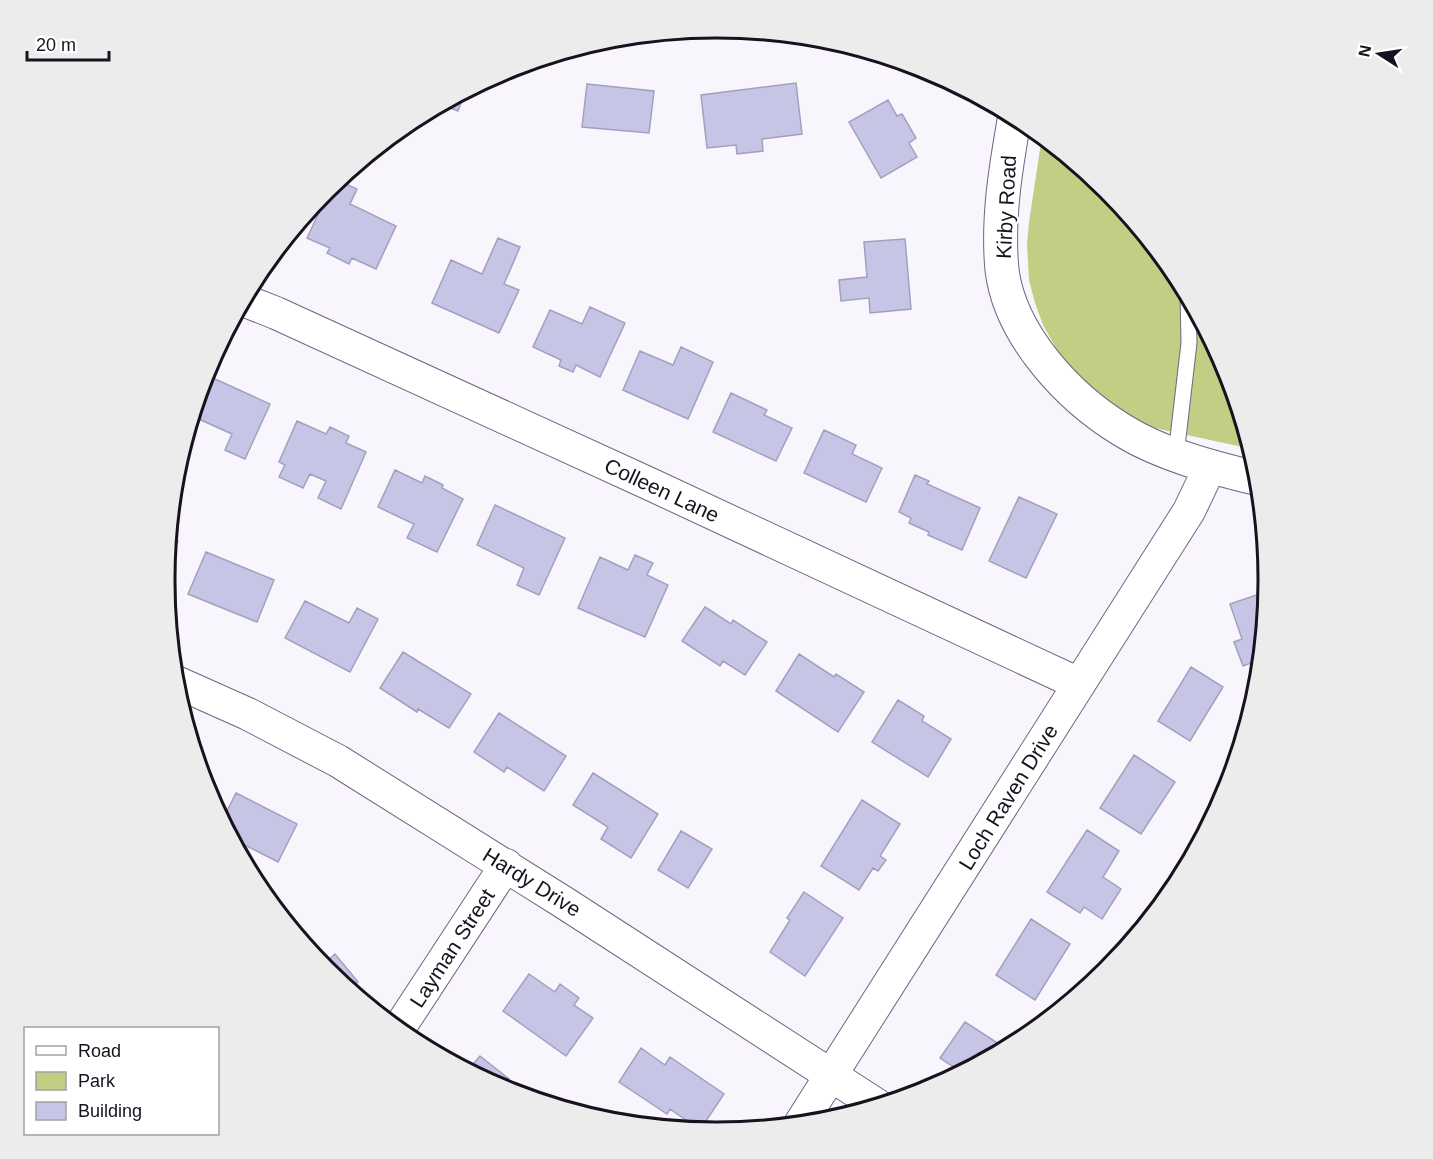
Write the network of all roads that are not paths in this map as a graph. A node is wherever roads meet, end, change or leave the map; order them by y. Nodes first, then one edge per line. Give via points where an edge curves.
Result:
1 (1013, 126) edge
2 (250, 303) edge
3 (1188, 312) edge
4 (1176, 455) junction
5 (1210, 467) junction
6 (1248, 476) edge
7 (1079, 684) junction
8 (185, 686) edge
9 (506, 866) junction
10 (404, 1021) edge
11 (831, 1076) junction
12 (868, 1100) edge
13 (807, 1114) edge

1 - 4 main road, Kirby Road via 1004,176 1000,236 1012,308 1028,340 1048,367 1085,402 1122,430
2 - 7 street, Colleen Lane
3 - 4 lane via 1189,343
4 - 5 main road, Kirby Road
5 - 6 main road, Kirby Road
5 - 7 street, Loch Raven Drive via 1189,511
7 - 11 street, Loch Raven Drive
8 - 9 street, Hardy Drive via 338,761
9 - 10 street, Layman Street
9 - 11 street, Hardy Drive
11 - 12 street, Hardy Drive
11 - 13 street, Loch Raven Drive

